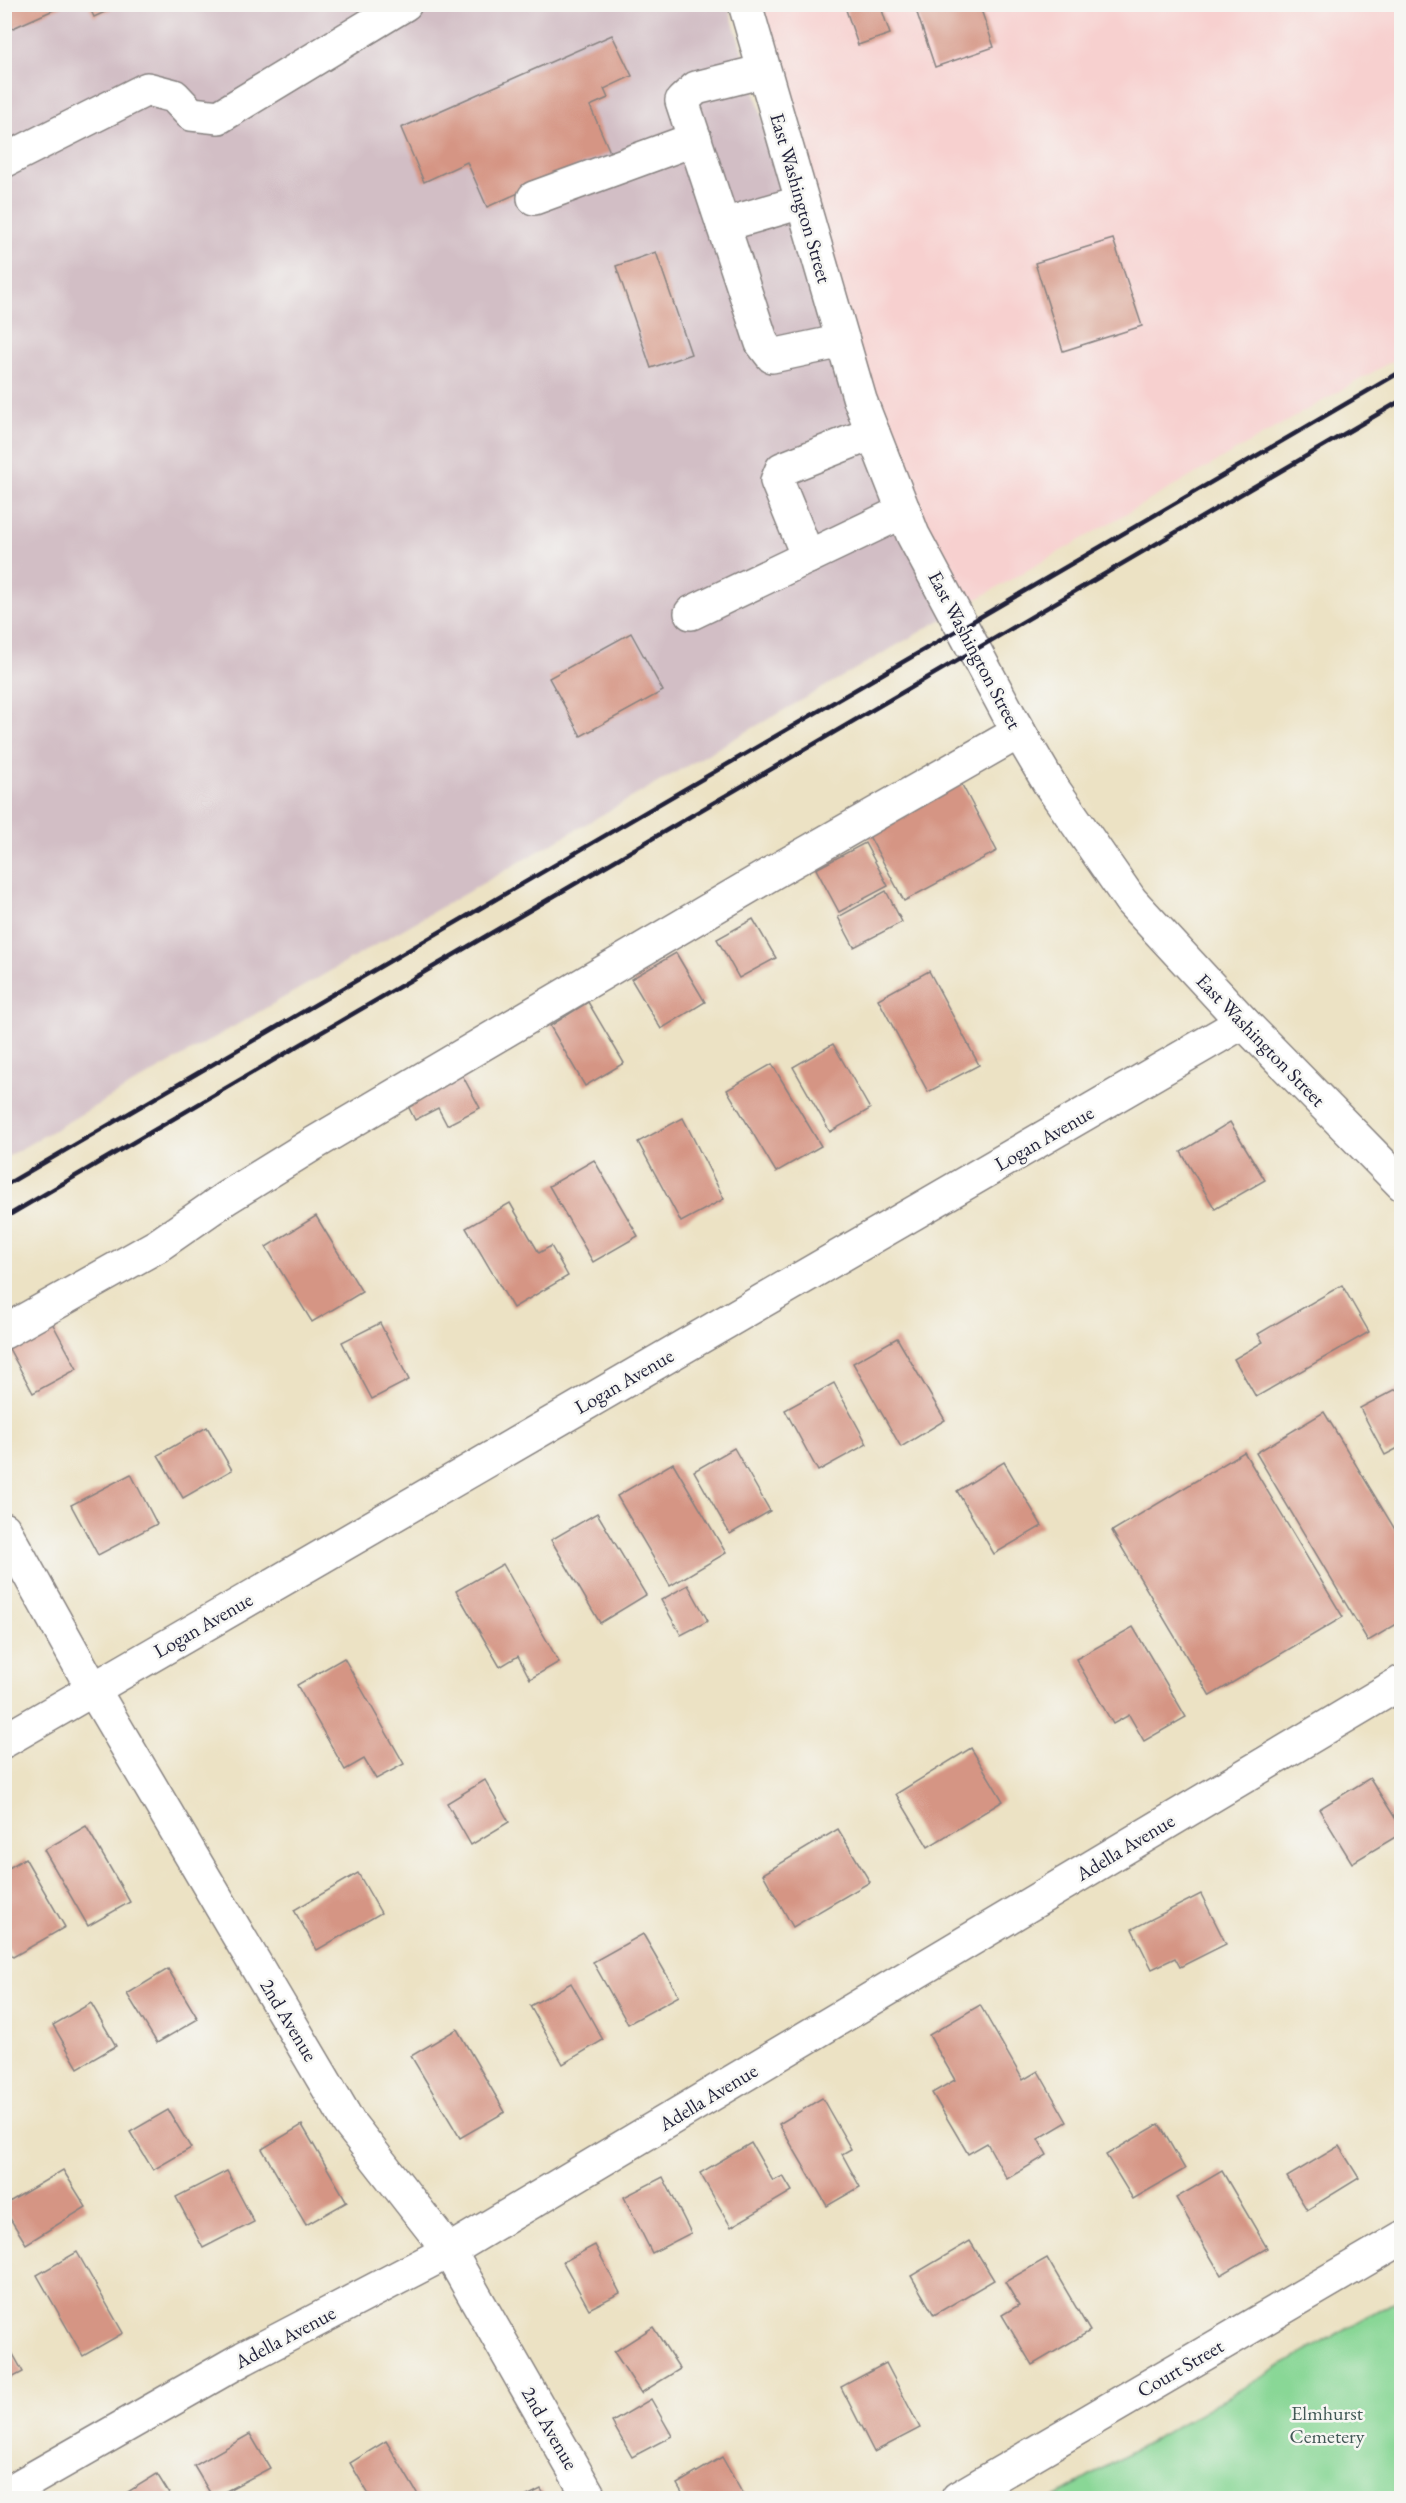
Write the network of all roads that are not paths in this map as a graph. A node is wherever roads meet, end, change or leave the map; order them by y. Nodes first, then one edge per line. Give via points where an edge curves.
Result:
1 (405, 4) edge
2 (745, 4) edge
3 (764, 71) junction
4 (695, 139) junction
5 (4, 161) edge
6 (534, 198) dead end
7 (802, 202) junction
8 (723, 225) junction
9 (843, 340) junction
10 (873, 434) junction
11 (904, 512) junction
12 (808, 557) junction
13 (691, 613) dead end
14 (1019, 732) junction
15 (1243, 1022) junction
16 (1401, 1184) edge
17 (4, 1332) edge
18 (4, 1529) edge
19 (1401, 1682) edge
20 (93, 1689) junction
21 (4, 1742) edge
22 (1401, 2238) edge
23 (449, 2251) junction
24 (44, 2487) edge
25 (4, 2495) edge
26 (590, 2499) edge
27 (958, 2499) edge

1 - 5 street via 219,117 191,114 174,96 147,89
2 - 3 street, East Washington Street
3 - 4 street via 696,88 682,101
3 - 7 street, East Washington Street
4 - 6 street
4 - 8 street
7 - 8 street
7 - 9 street, East Washington Street
8 - 9 street via 762,344 772,356
9 - 10 street, East Washington Street
10 - 11 street, East Washington Street
10 - 12 street via 782,469 777,481
11 - 12 street
11 - 14 street, East Washington Street
12 - 13 street
14 - 15 street, East Washington Street via 1049,783 1131,901
14 - 17 street via 313,1144 157,1246
15 - 16 street, East Washington Street
15 - 20 street, Logan Avenue
18 - 20 street, 2nd Avenue
19 - 23 street, Adella Avenue
20 - 21 street, Logan Avenue
20 - 23 street, 2nd Avenue via 349,2123
22 - 27 street, Court Street
23 - 24 street, Adella Avenue via 244,2358
23 - 26 street, 2nd Avenue
24 - 25 street, Adella Avenue

